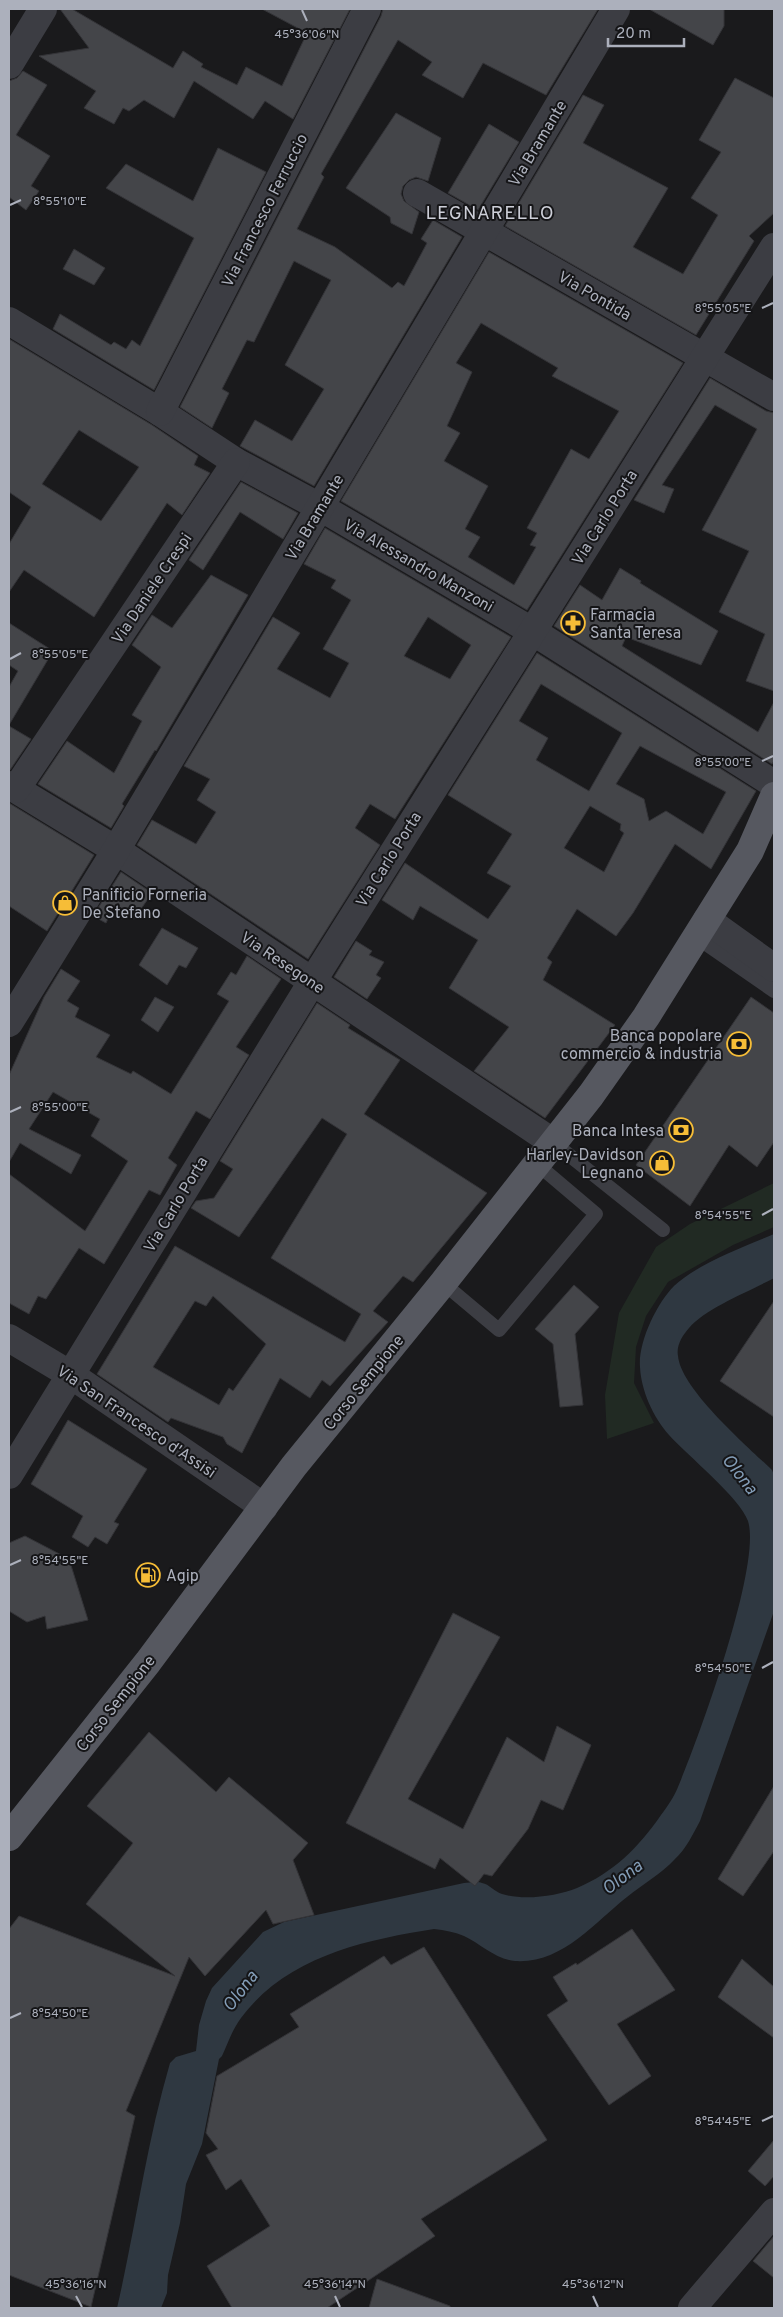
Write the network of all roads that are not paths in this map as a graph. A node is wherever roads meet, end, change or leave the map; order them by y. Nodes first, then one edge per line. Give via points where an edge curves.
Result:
1 (43, 9) edge
2 (368, 9) edge
3 (616, 9) edge
4 (9, 65) edge
5 (417, 193) dead end
6 (484, 232) junction
7 (774, 248) edge
8 (9, 321) edge
9 (705, 358) junction
10 (774, 397) edge
11 (160, 412) junction
12 (236, 462) junction
13 (320, 507) junction
14 (532, 631) junction
15 (774, 784) edge
16 (12, 787) edge
17 (774, 796) edge
18 (774, 823) edge
19 (116, 850) junction
20 (750, 851) junction
21 (702, 928) junction
22 (774, 968) edge
23 (312, 982) junction
24 (774, 991) edge
25 (9, 1023) edge
26 (554, 1143) junction
27 (537, 1164) junction
28 (663, 1230) dead end
29 (443, 1283) junction
30 (9, 1338) edge
31 (71, 1375) junction
32 (9, 1475) edge
33 (264, 1507) junction
34 (9, 1838) edge
35 (774, 2212) edge
36 (692, 2308) edge

1 - 4 street
2 - 11 street, Via Francesco Ferruccio
3 - 6 street, Via Bramante
5 - 6 street, Via Pontida
6 - 9 street, Via Pontida
6 - 13 street, Via Bramante
7 - 9 street, Via Carlo Porta
8 - 11 street, Via Alessandro Manzoni
9 - 10 street, Via Pontida
9 - 14 street, Via Carlo Porta
11 - 12 street, Via Alessandro Manzoni
12 - 13 street, Via Alessandro Manzoni
12 - 16 street, Via Daniele Crespi
13 - 14 street, Via Alessandro Manzoni
13 - 19 street, Via Bramante
14 - 15 street, Via Alessandro Manzoni
14 - 23 street, Via Carlo Porta
16 - 19 street, Via Resegone
17 - 20 main road, Corso Sempione
18 - 20 main road, Corso Sempione
19 - 23 street, Via Resegone
19 - 25 street, Via Bramante
20 - 21 main road, Corso Sempione
21 - 22 street
21 - 24 lane
21 - 26 main road, Corso Sempione via 646,1017
23 - 26 street, Via Resegone
23 - 31 street, Via Carlo Porta
26 - 27 main road, Corso Sempione
26 - 28 lane
27 - 29 main road, Corso Sempione
27 - 29 lane via 596,1214 499,1330
29 - 33 main road, Corso Sempione
30 - 31 street, Via San Francesco d'Assisi
31 - 32 street, Via Carlo Porta
31 - 33 street, Via San Francesco d'Assisi
33 - 34 main road, Corso Sempione via 148,1662
35 - 36 street

